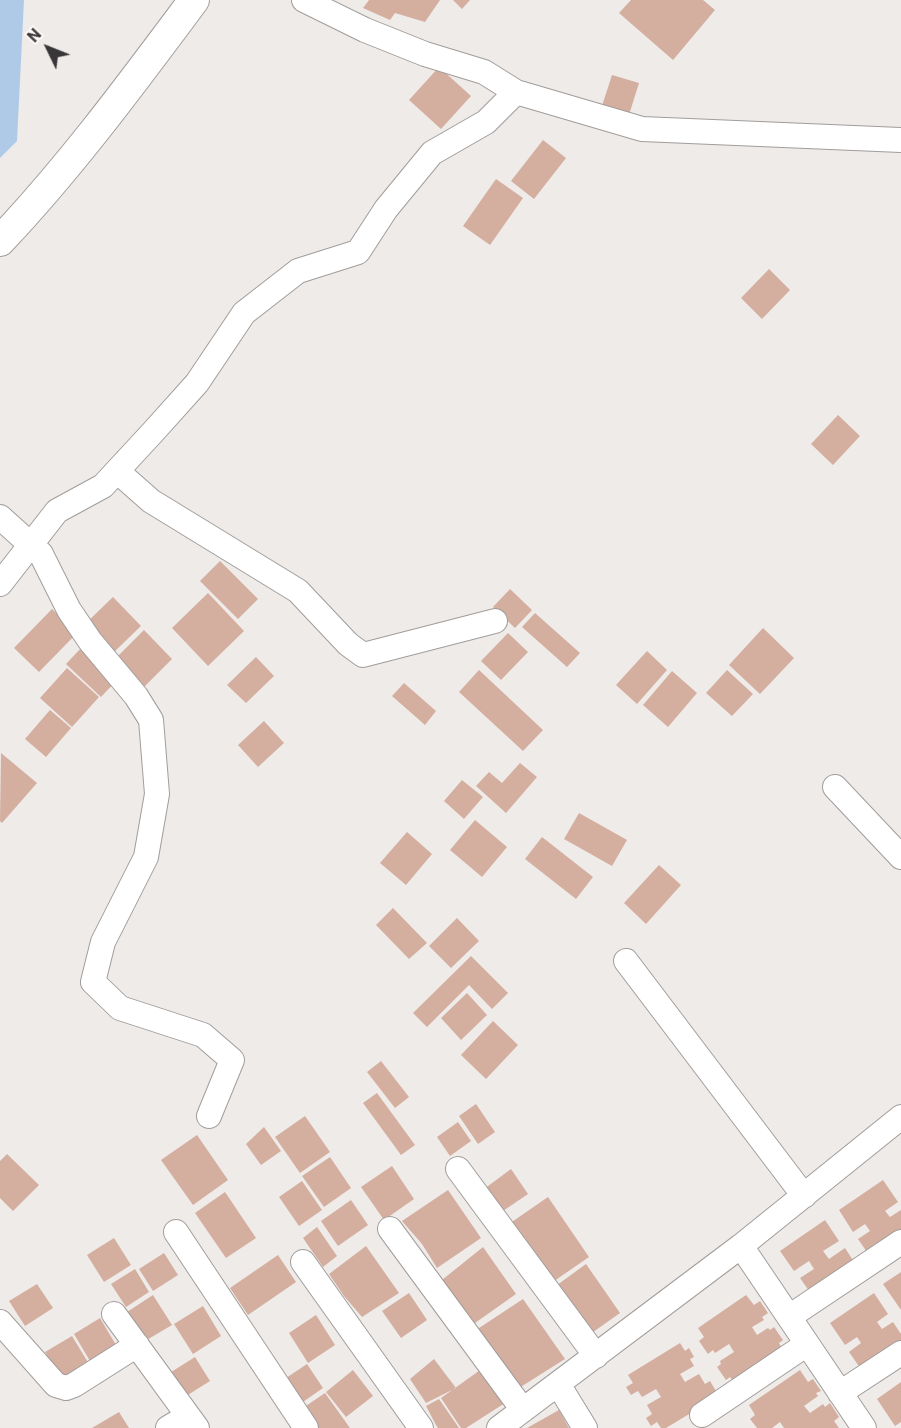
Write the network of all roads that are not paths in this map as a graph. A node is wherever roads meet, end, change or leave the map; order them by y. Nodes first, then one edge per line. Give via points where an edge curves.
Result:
1 (194, 0) edge
2 (304, 0) edge
3 (516, 92) junction
4 (901, 140) edge
5 (0, 241) edge
6 (117, 471) junction
7 (0, 517) edge
8 (30, 544) junction
9 (0, 584) edge
10 (495, 621) dead end
11 (835, 787) dead end
12 (901, 856) edge
13 (626, 961) dead end
14 (209, 1116) dead end
15 (901, 1117) edge
16 (459, 1170) dead end
17 (804, 1196) junction
18 (390, 1229) dead end
19 (176, 1232) dead end
20 (901, 1242) edge
21 (741, 1246) junction
22 (303, 1262) dead end
23 (114, 1314) dead end
24 (789, 1317) junction
25 (0, 1322) edge
26 (807, 1344) junction
27 (137, 1346) junction
28 (901, 1353) edge
29 (596, 1356) junction
30 (558, 1384) junction
31 (840, 1393) junction
32 (523, 1410) junction
33 (702, 1415) dead end
34 (184, 1424) edge
35 (861, 1427) edge
36 (306, 1428) edge
37 (421, 1428) edge
38 (498, 1428) edge
39 (585, 1428) edge

1 - 5 street via 102,123
2 - 3 street via 365,30 484,72
3 - 4 street via 642,129
3 - 6 street via 486,122 432,153 386,209 358,252 298,271 244,312 197,383
6 - 8 street via 103,486 57,511
6 - 10 street via 151,501 298,591 363,655
7 - 8 street
8 - 9 street
8 - 14 street via 41,555 74,618 151,720 157,794 146,857 103,942 93,982 120,1008 203,1035 232,1060
11 - 12 street
13 - 17 street
15 - 17 street
16 - 29 street
17 - 21 street
18 - 32 street
19 - 36 street
20 - 24 street
21 - 24 street
21 - 29 street
22 - 37 street
23 - 27 street
24 - 26 street
25 - 27 street via 56,1385 66,1388
26 - 31 street
26 - 33 street
27 - 34 street
28 - 31 street
29 - 30 street
30 - 32 street
30 - 39 street
31 - 35 street
32 - 38 street

